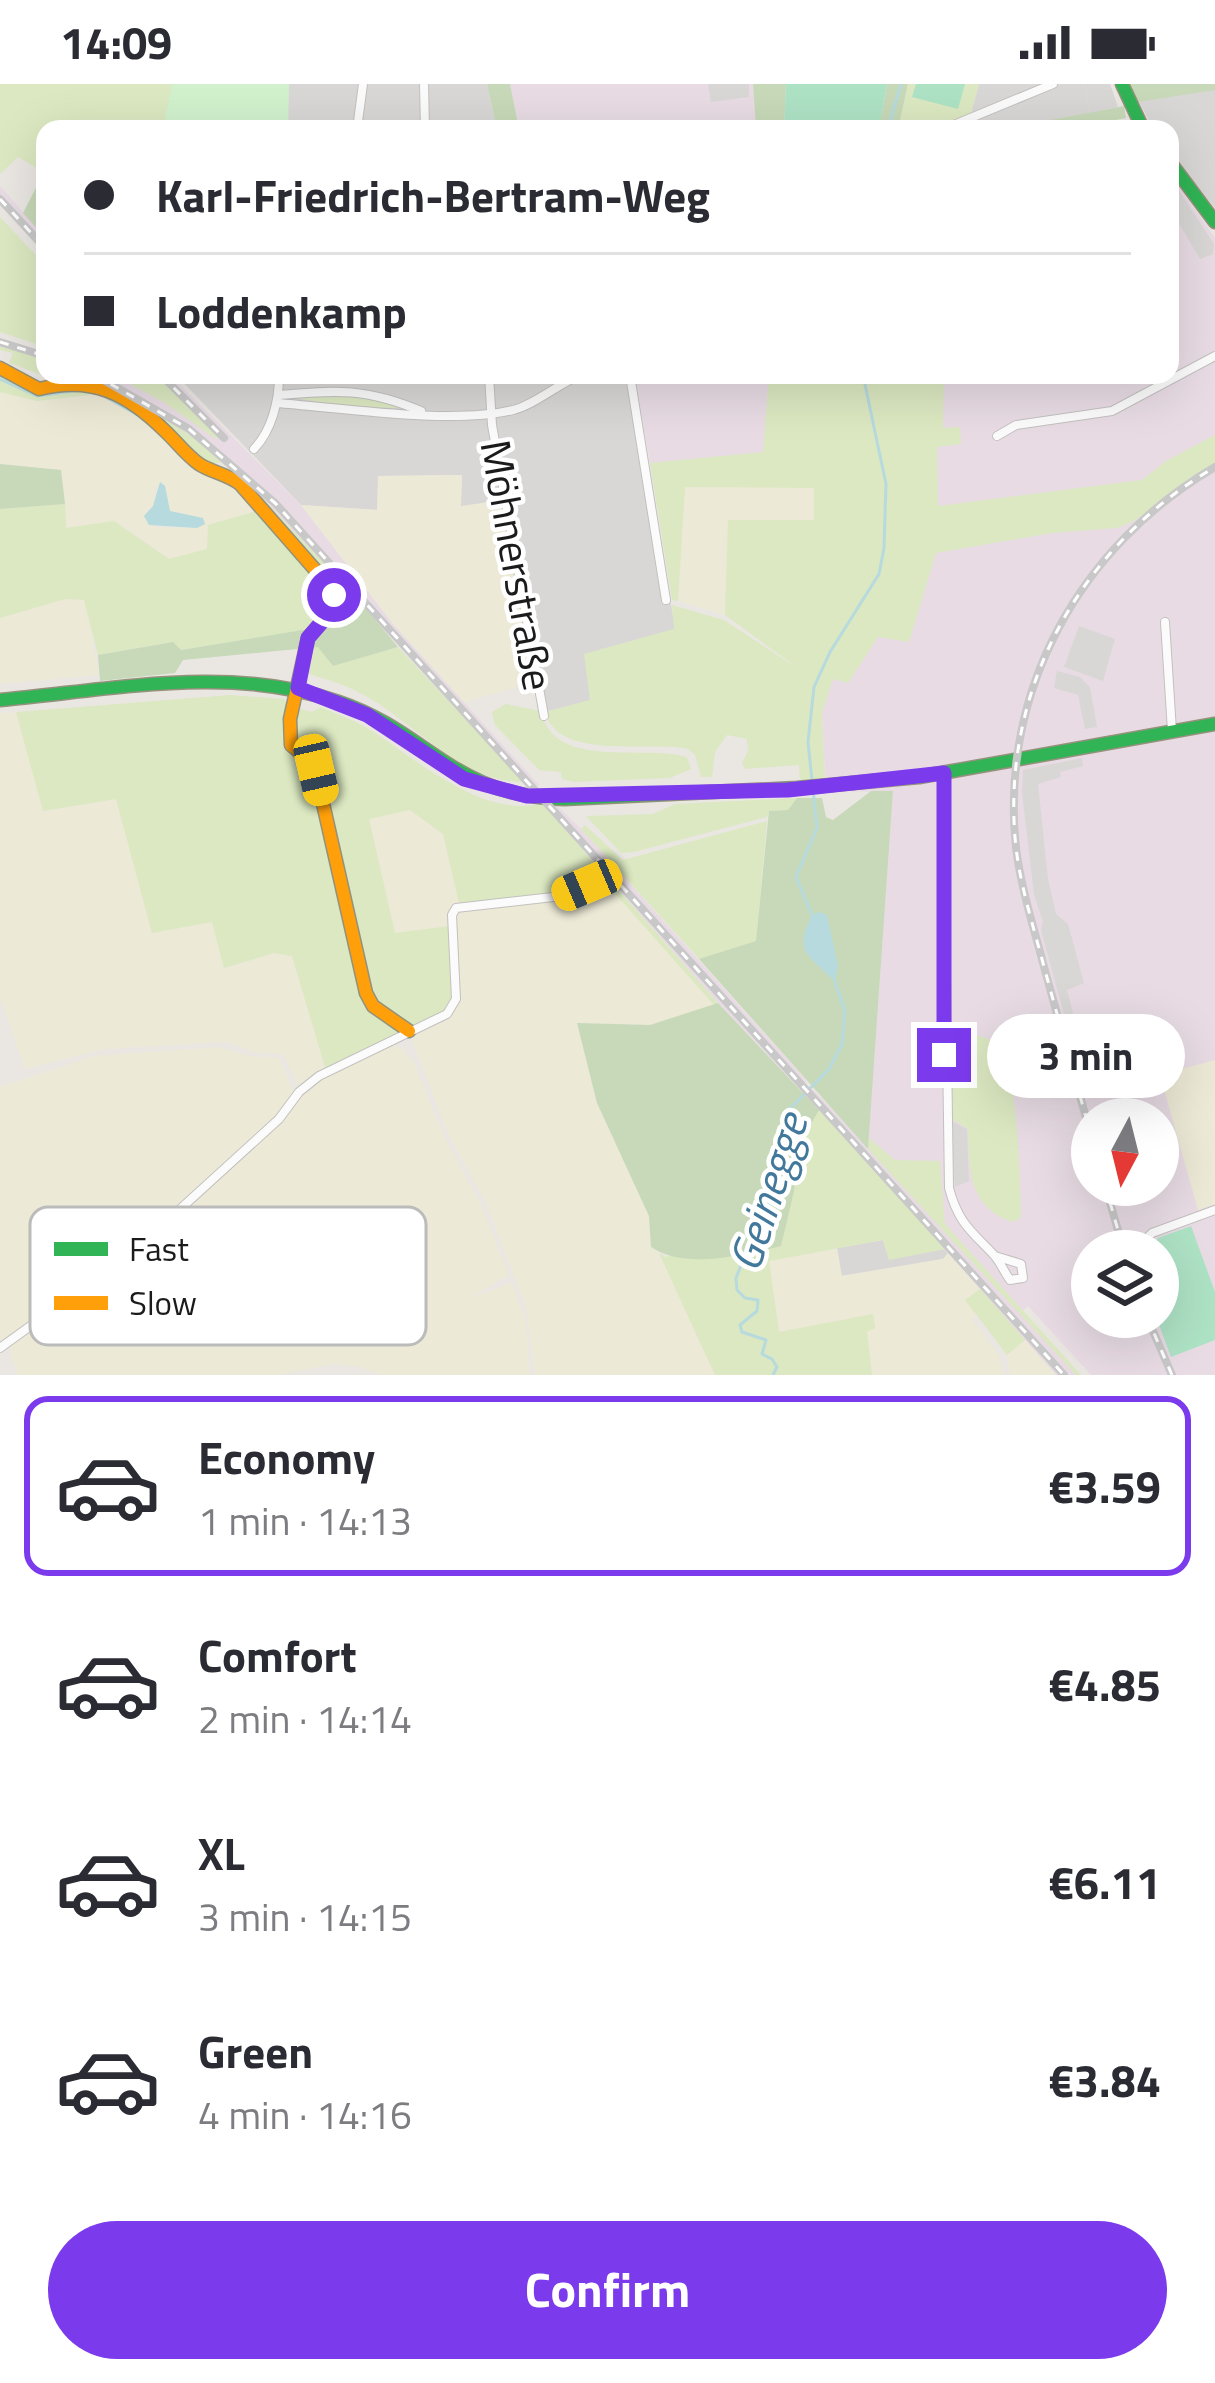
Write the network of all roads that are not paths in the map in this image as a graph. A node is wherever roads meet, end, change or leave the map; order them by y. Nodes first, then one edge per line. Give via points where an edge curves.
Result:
1 (363, 84) edge
2 (424, 84) edge
3 (1053, 84) edge
4 (1122, 84) edge
5 (358, 120) edge
6 (425, 120) edge
7 (966, 120) edge
8 (1139, 120) edge
9 (1179, 171) edge
10 (1210, 202) edge
11 (1215, 222) edge
12 (1215, 356) edge
13 (0, 368) edge
14 (1179, 375) edge
15 (58, 384) edge
16 (93, 384) edge
17 (279, 384) edge
18 (490, 384) edge
19 (564, 384) edge
20 (631, 384) edge
21 (1163, 384) edge
22 (278, 399) junction
23 (428, 414) junction
24 (491, 414) junction
25 (997, 436) dead end
26 (254, 449) dead end
27 (666, 600) dead end
28 (1165, 622) dead end
29 (298, 688) junction
30 (0, 700) edge
31 (544, 716) dead end
32 (1215, 724) edge
33 (1172, 731) junction
34 (944, 773) junction
35 (587, 885) dead end
36 (401, 1031) junction
37 (182, 1207) edge
38 (1215, 1210) edge
39 (1167, 1230) edge
40 (995, 1256) dead end
41 (30, 1326) edge
42 (0, 1348) edge

1 - 5 street
2 - 6 street
3 - 7 street
4 - 8 street
9 - 10 street
10 - 11 street
12 - 14 street
13 - 15 street via 39,388
16 - 29 street via 158,421 206,468 240,484 332,590 333,609 308,638
17 - 22 street
18 - 24 street, Möhnerstraße
19 - 24 street
20 - 27 street
21 - 25 street via 1112,411 1016,425
22 - 23 street
22 - 23 street via 371,392
22 - 26 street
23 - 24 street
24 - 31 street, Möhnerstraße
28 - 33 street
29 - 30 street via 236,682
29 - 34 street via 347,705 447,770 506,793 788,790
29 - 36 street via 291,745 314,764 366,993
32 - 33 street
33 - 34 street
34 - 40 street via 949,1187 965,1228
35 - 36 street via 562,896 456,908 454,1008
36 - 37 street via 299,1091
38 - 39 street
41 - 42 street

